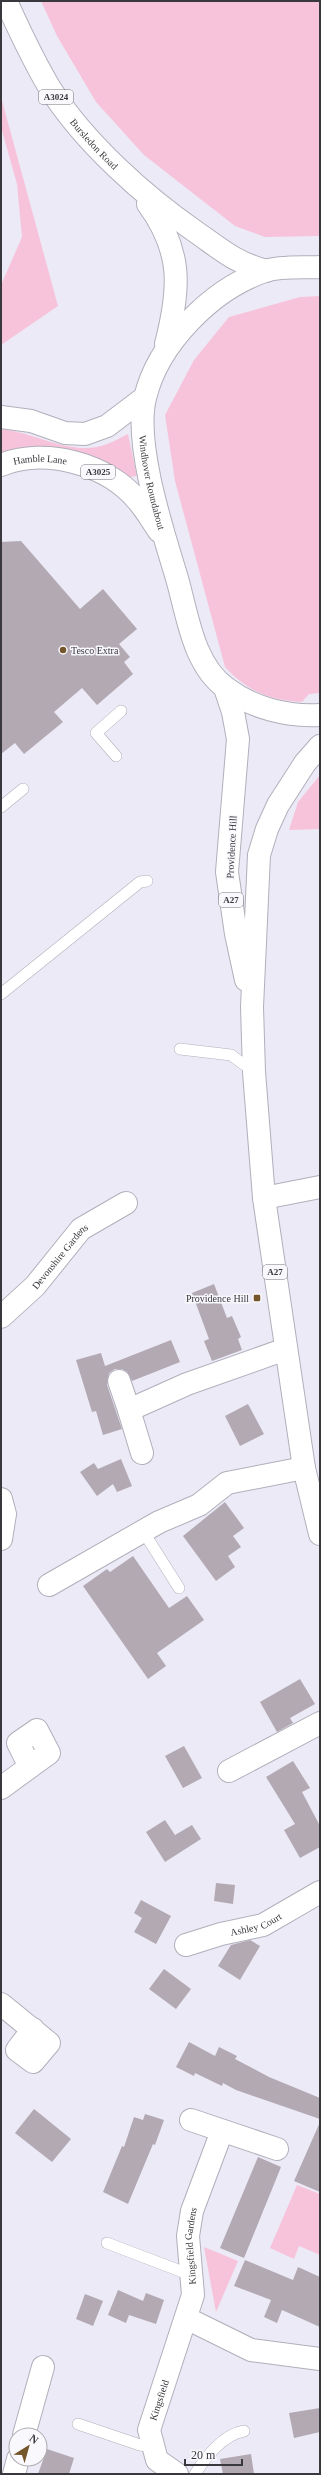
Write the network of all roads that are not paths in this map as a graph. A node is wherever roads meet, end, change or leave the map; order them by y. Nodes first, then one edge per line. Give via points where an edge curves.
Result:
1 (6, 1) edge
2 (128, 178) junction
3 (320, 267) edge
4 (266, 271) junction
5 (164, 351) junction
6 (144, 398) junction
7 (1, 417) edge
8 (1, 465) edge
9 (166, 542) junction
10 (225, 688) junction
11 (121, 711) dead end
12 (320, 715) edge
13 (320, 746) edge
14 (116, 756) dead end
15 (23, 788) dead end
16 (1, 807) edge
17 (147, 881) dead end
18 (1, 994) edge
19 (252, 1007) junction
20 (180, 1049) dead end
21 (254, 1072) junction
22 (320, 1187) edge
23 (264, 1198) junction
24 (126, 1203) dead end
25 (1, 1317) edge
26 (286, 1349) junction
27 (119, 1381) dead end
28 (129, 1410) junction
29 (142, 1454) dead end
30 (304, 1468) junction
31 (1, 1499) edge
32 (143, 1531) junction
33 (320, 1534) edge
34 (4, 1545) edge
35 (49, 1585) dead end
36 (179, 1588) dead end
37 (320, 1723) edge
38 (30, 1767) dead end
39 (229, 1771) dead end
40 (1, 1788) edge
41 (320, 1892) edge
42 (186, 1945) dead end
43 (1, 2004) edge
44 (33, 2029) dead end
45 (191, 2120) dead end
46 (222, 2131) junction
47 (277, 2150) dead end
48 (107, 2243) dead end
49 (191, 2275) junction
50 (186, 2318) junction
51 (320, 2359) edge
52 (43, 2367) dead end
53 (78, 2424) dead end
54 (26, 2427) edge
55 (244, 2431) dead end
56 (154, 2447) junction
57 (177, 2474) edge
58 (195, 2474) edge

1 - 2 main road, Bursledon Road / A3024 via 23,40 52,91 94,144
2 - 4 main road, Bursledon Road / A3024 via 226,255 244,265
2 - 5 main road, Bursledon Road / A3024 via 163,225 173,252 177,283 173,316
3 - 4 main road, Windhover Roundabout
4 - 5 main road, Windhover Roundabout via 216,298 179,332
5 - 6 main road, Windhover Roundabout
6 - 7 main road via 107,426 85,434 65,433 31,422
6 - 9 main road, Windhover Roundabout via 144,442
8 - 9 main road, Hamble Lane / A3025 via 10,461 38,457 62,459 111,478 138,500
9 - 10 main road, Windhover Roundabout via 191,631 206,665
10 - 12 main road, Windhover Roundabout via 267,709 299,716
10 - 19 main road, Providence Hill / A27 via 238,739 227,872 236,934
11 - 14 lane via 96,733
13 - 19 main road, Providence Hill / A27 via 305,763 278,805 259,855
15 - 16 lane
17 - 18 lane via 140,882
19 - 21 main road, Providence Hill / A27
20 - 21 lane via 231,1055
21 - 23 main road, Providence Hill / A27
22 - 23 main road
23 - 26 main road, Providence Hill / A27
24 - 25 main road, Devonshire Gardens via 81,1229 35,1286
26 - 28 main road via 187,1384
26 - 30 main road, Providence Hill / A27
27 - 28 main road
28 - 29 main road
30 - 32 main road via 227,1483 199,1505
30 - 33 main road, Providence Hill / A27
31 - 34 main road via 4,1514
32 - 35 main road
32 - 36 lane
37 - 39 main road
38 - 40 main road
41 - 42 main road, Ashley Court via 263,1925
43 - 44 main road
45 - 46 main road
46 - 47 main road
46 - 49 main road, Kingsfield Gardens via 192,2210 188,2236
48 - 49 lane
49 - 50 main road, Kingsfield Gardens via 193,2295
50 - 51 main road via 251,2350
50 - 56 main road, Kingsfield via 149,2430
52 - 54 main road
53 - 56 lane via 140,2445
55 - 58 lane via 229,2437 214,2449
56 - 57 main road, Kingsfield via 157,2460

